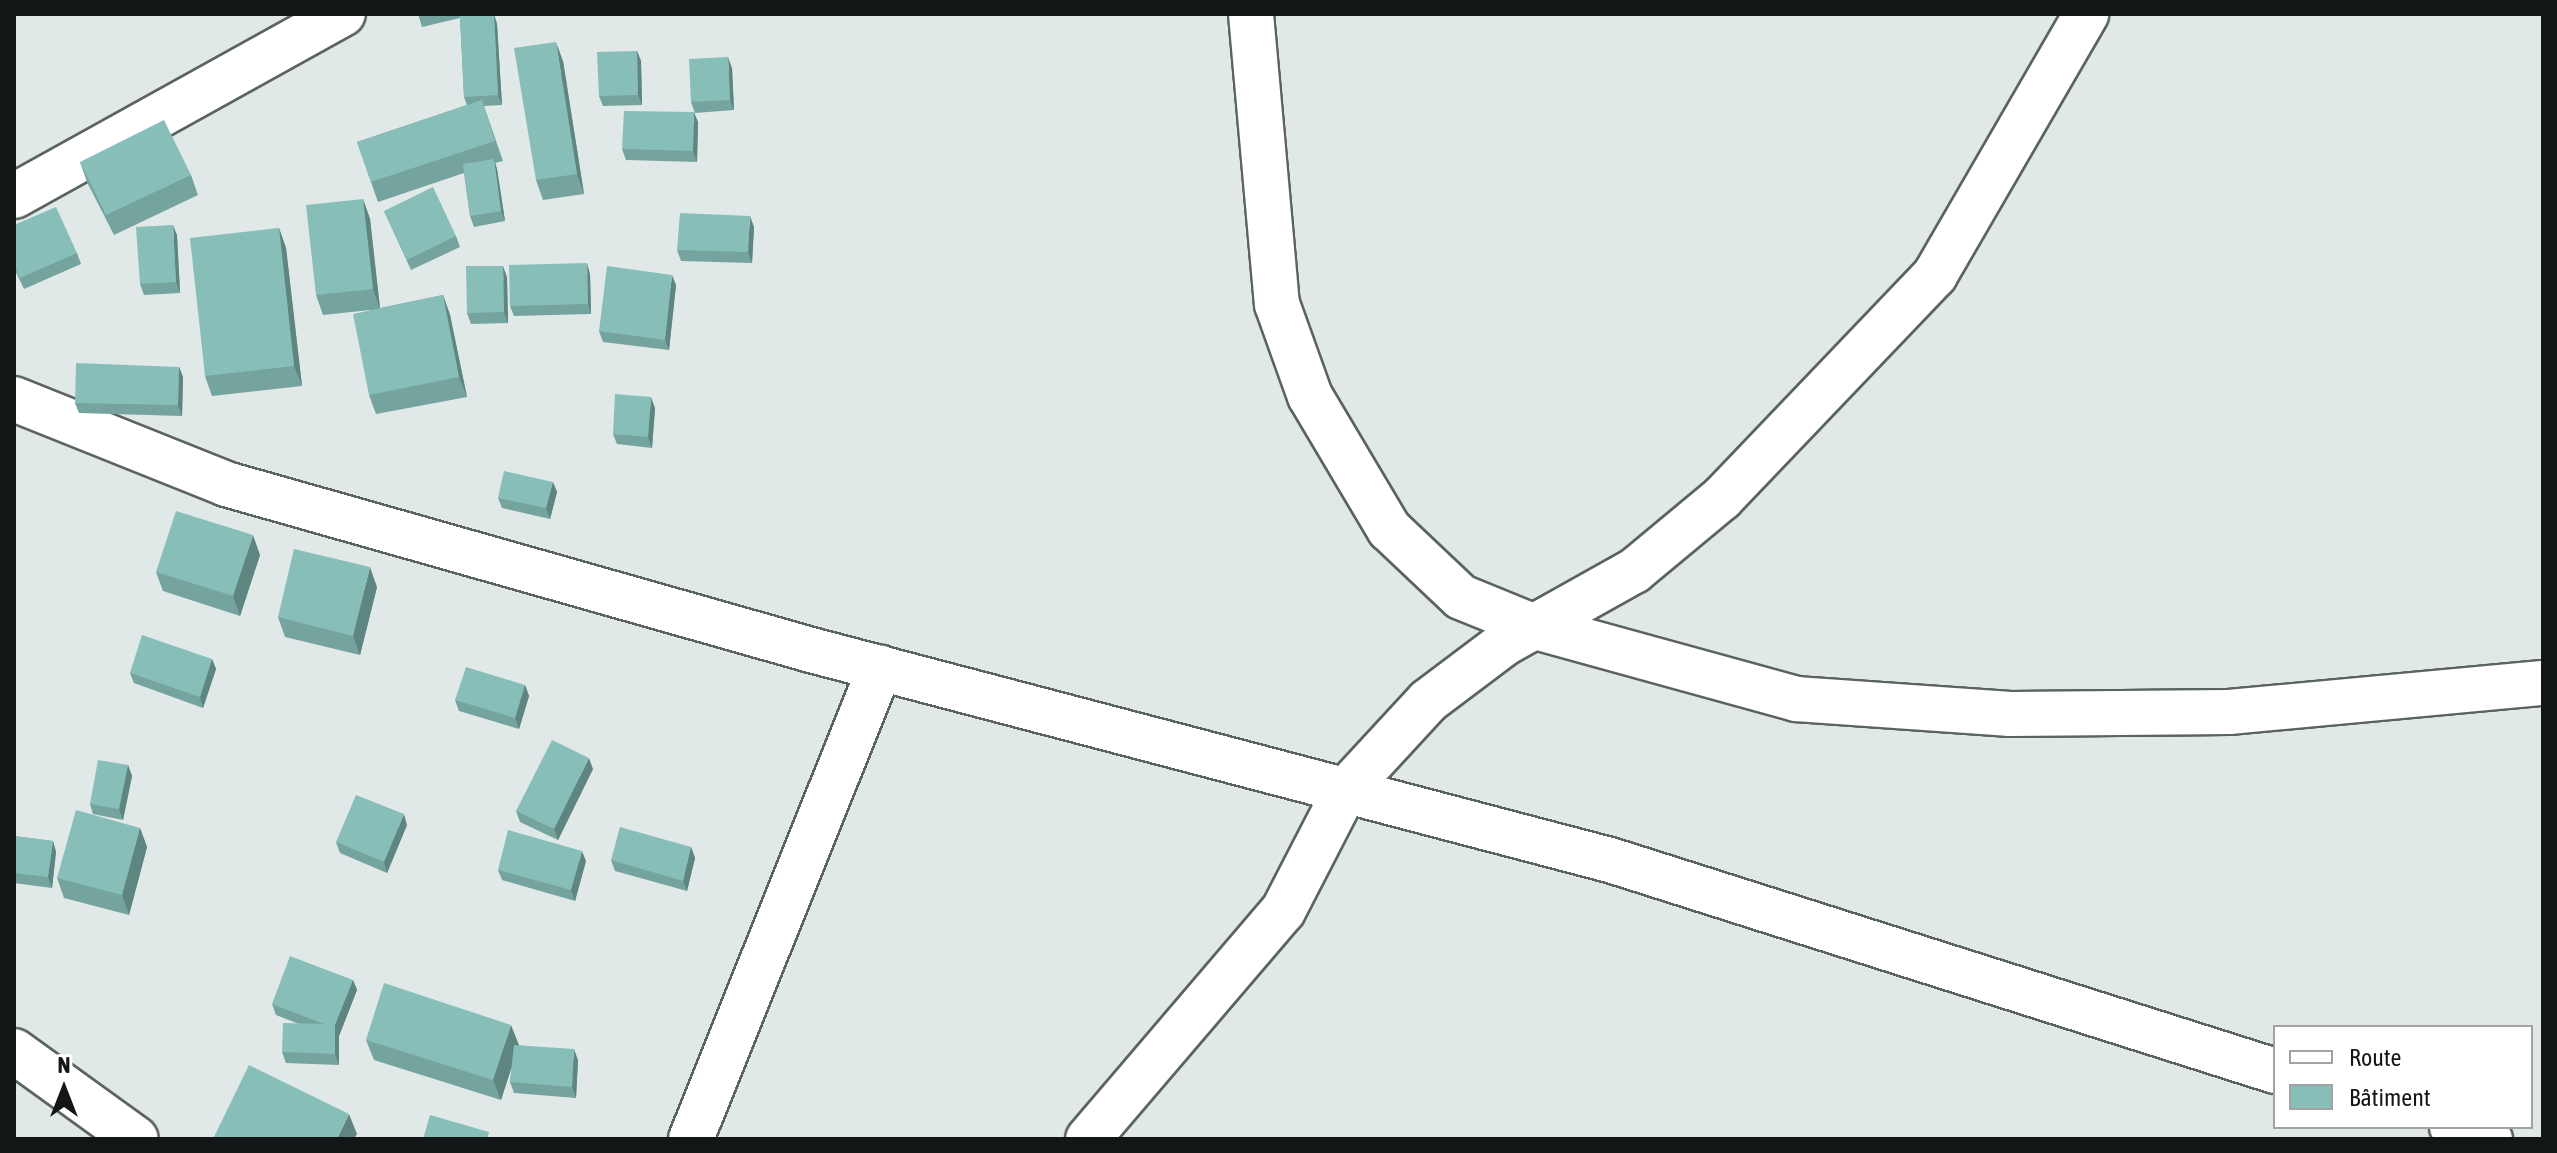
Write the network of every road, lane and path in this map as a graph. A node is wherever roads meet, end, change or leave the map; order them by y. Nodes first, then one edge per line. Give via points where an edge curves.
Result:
1 (343, 14) edge
2 (1251, 14) edge
3 (2086, 14) edge
4 (14, 196) edge
5 (14, 399) edge
6 (1535, 627) junction
7 (880, 668) junction
8 (2543, 683) edge
9 (1345, 791) junction
10 (14, 1051) edge
11 (2273, 1070) edge
12 (2458, 1129) edge
13 (136, 1139) edge
14 (691, 1139) edge
15 (1088, 1139) edge
16 (2490, 1139) edge

1 - 4 street
2 - 6 street via 1277,304 1310,396 1389,529 1461,597
3 - 6 street via 1935,275 1722,498 1634,571
5 - 7 street via 226,484
6 - 8 street via 1796,699 2010,714 2229,712
6 - 9 street via 1428,701
7 - 9 street
7 - 14 street
9 - 11 street via 1610,860
9 - 15 street via 1283,911
10 - 13 street
12 - 16 street

